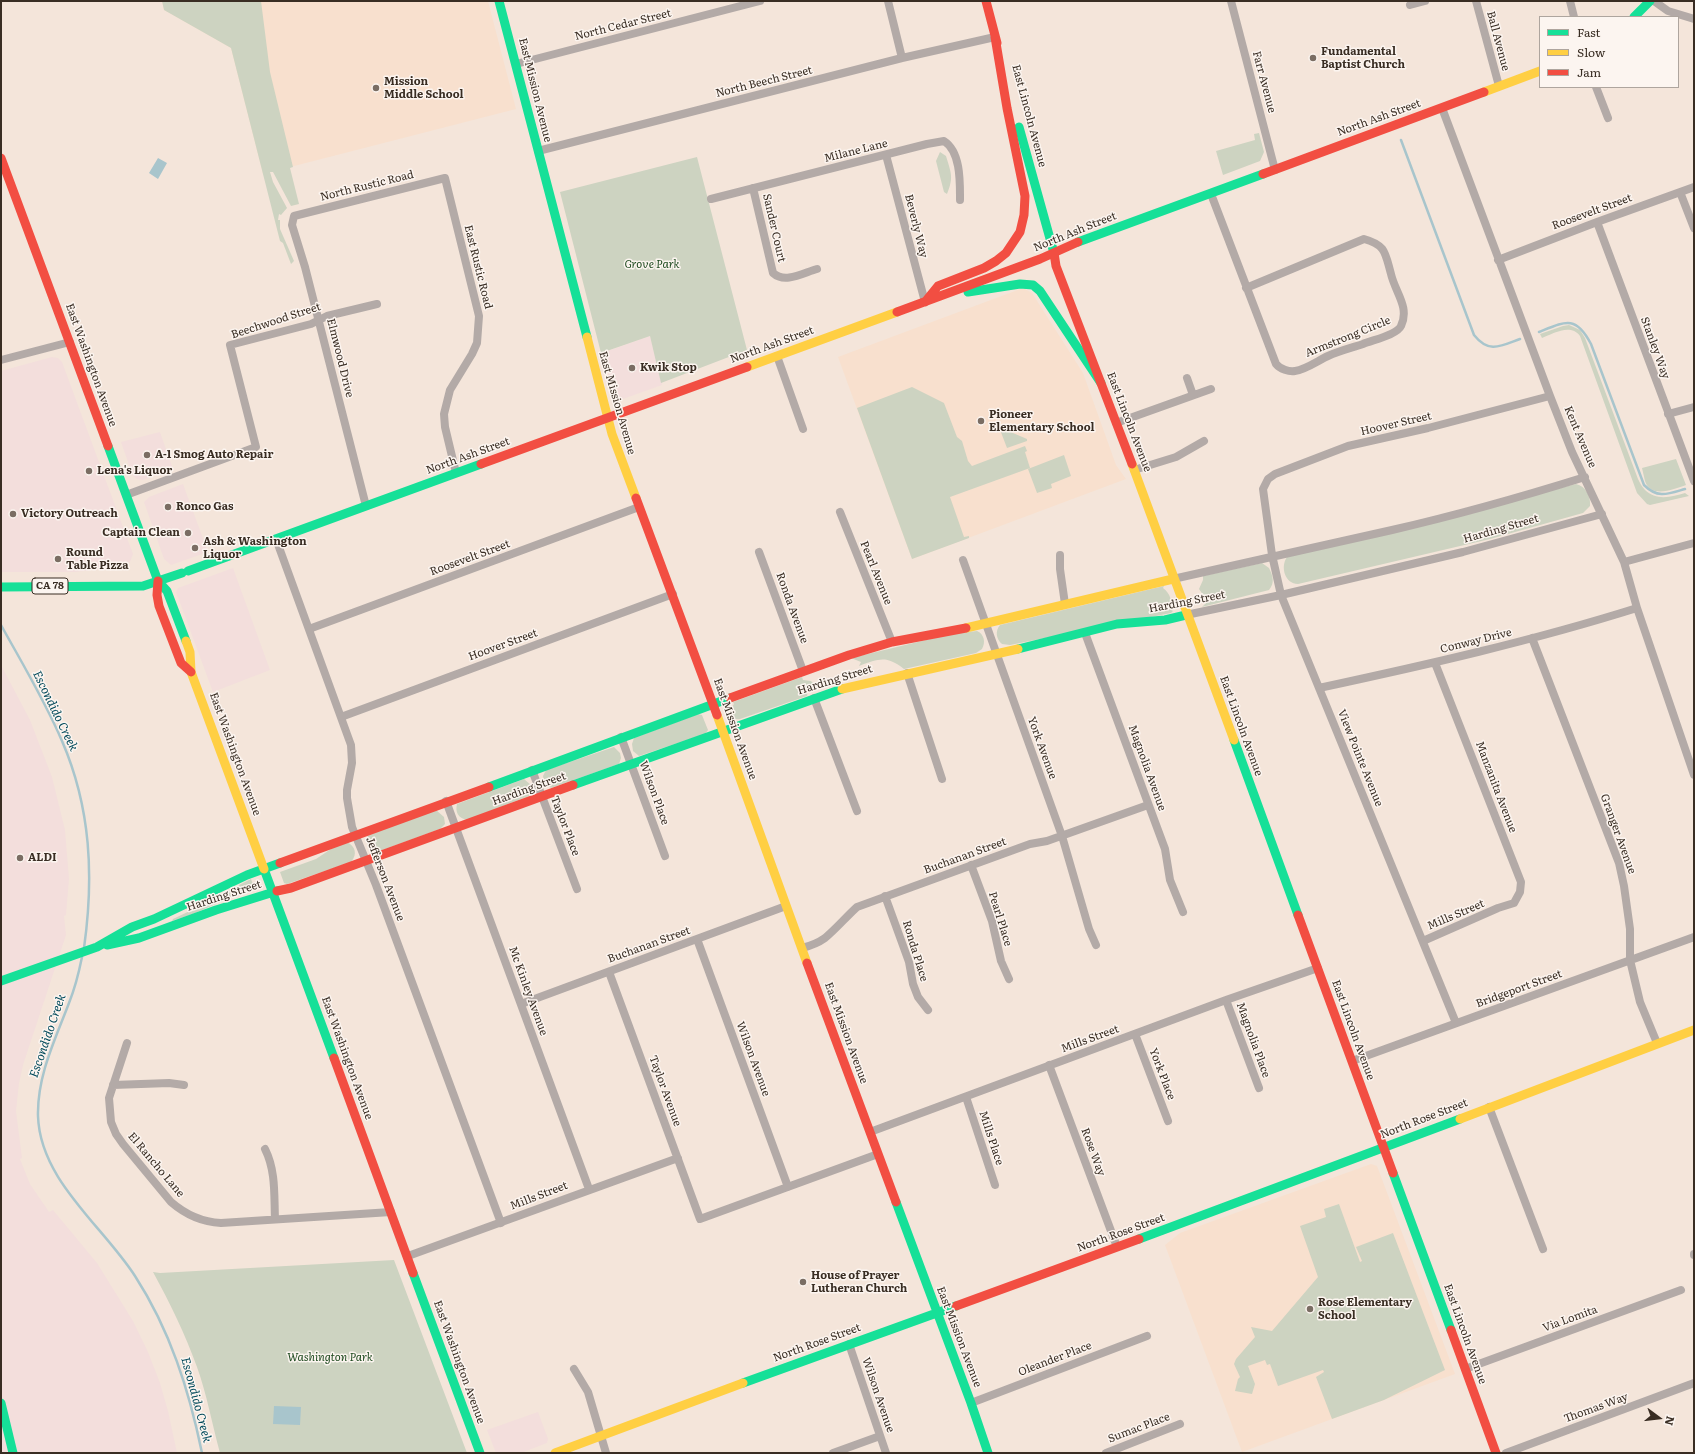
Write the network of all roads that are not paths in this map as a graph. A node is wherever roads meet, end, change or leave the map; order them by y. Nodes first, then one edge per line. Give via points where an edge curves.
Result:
1 (499, 1) edge
2 (760, 1) edge
3 (888, 1) edge
4 (986, 1) edge
5 (1231, 1) edge
6 (1424, 1) edge
7 (1476, 1) edge
8 (1570, 1) edge
9 (1650, 1) edge
10 (1654, 1) edge
11 (1410, 5) dead end
12 (1574, 16) edge
13 (1635, 16) edge
14 (1694, 19) edge
15 (995, 37) junction
16 (902, 58) junction
17 (516, 64) junction
18 (1539, 71) edge
19 (1499, 86) junction
20 (1596, 88) edge
21 (1442, 108) junction
22 (1608, 118) dead end
23 (538, 151) junction
24 (886, 155) junction
25 (1, 158) edge
26 (1275, 170) junction
27 (445, 178) joint
28 (5, 180) edge
29 (1694, 187) edge
30 (753, 188) junction
31 (1680, 192) junction
32 (1211, 194) junction
33 (711, 199) dead end
34 (960, 200) dead end
35 (294, 216) joint
36 (1597, 222) junction
37 (1694, 228) edge
38 (1054, 253) junction
39 (1498, 260) junction
40 (817, 269) dead end
41 (1246, 288) junction
42 (941, 296) junction
43 (925, 302) junction
44 (376, 304) dead end
45 (319, 320) junction
46 (70, 342) junction
47 (777, 356) junction
48 (1, 360) edge
49 (1188, 378) dead end
50 (1101, 383) junction
51 (1211, 389) dead end
52 (1193, 395) junction
53 (1550, 396) junction
54 (1694, 407) edge
55 (1668, 414) junction
56 (607, 418) junction
57 (1116, 423) junction
58 (803, 428) dead end
59 (1204, 440) dead end
60 (1134, 470) junction
61 (456, 473) junction
62 (1585, 477) junction
63 (1694, 482) edge
64 (126, 495) junction
65 (1263, 496) joint
66 (366, 506) junction
67 (639, 507) junction
68 (840, 512) dead end
69 (1602, 514) junction
70 (276, 539) junction
71 (1694, 543) edge
72 (759, 552) dead end
73 (1060, 555) dead end
74 (1272, 555) junction
75 (963, 560) dead end
76 (1624, 562) junction
77 (1173, 579) junction
78 (158, 581) junction
79 (1, 587) edge
80 (673, 594) junction
81 (1281, 595) junction
82 (1065, 604) junction
83 (1637, 608) junction
84 (1186, 615) junction
85 (984, 624) junction
86 (309, 629) junction
87 (1085, 632) junction
88 (1532, 638) junction
89 (892, 642) junction
90 (996, 654) junction
91 (1435, 663) junction
92 (803, 671) junction
93 (191, 672) junction
94 (907, 673) junction
95 (1319, 688) junction
96 (814, 698) junction
97 (713, 704) junction
98 (341, 717) junction
99 (724, 731) junction
100 (622, 737) junction
101 (632, 765) junction
102 (532, 770) junction
103 (1694, 775) edge
104 (942, 779) dead end
105 (542, 797) junction
106 (446, 801) junction
107 (1148, 805) junction
108 (857, 811) dead end
109 (456, 828) junction
110 (356, 834) junction
111 (1062, 836) junction
112 (665, 856) dead end
113 (366, 860) junction
114 (971, 865) junction
115 (264, 868) junction
116 (577, 889) dead end
117 (273, 893) junction
118 (885, 896) junction
119 (786, 906) junction
120 (1498, 908) joint
121 (1183, 912) dead end
122 (1694, 937) edge
123 (697, 939) junction
124 (1423, 941) junction
125 (1096, 946) dead end
126 (97, 947) junction
127 (802, 948) junction
128 (1630, 960) junction
129 (1318, 968) junction
130 (609, 972) junction
131 (1009, 979) dead end
132 (1, 981) edge
133 (1226, 1000) junction
134 (521, 1004) junction
135 (928, 1010) dead end
136 (1456, 1023) junction
137 (1694, 1030) edge
138 (1135, 1034) junction
139 (127, 1043) dead end
140 (1657, 1043) junction
141 (1352, 1061) junction
142 (1050, 1065) junction
143 (113, 1085) junction
144 (184, 1085) dead end
145 (1259, 1088) dead end
146 (966, 1097) junction
147 (1489, 1107) junction
148 (1168, 1121) dead end
149 (870, 1132) junction
150 (1384, 1148) junction
151 (265, 1149) dead end
152 (878, 1154) junction
153 (678, 1158) junction
154 (995, 1185) dead end
155 (788, 1187) junction
156 (589, 1189) junction
157 (391, 1212) junction
158 (275, 1219) junction
159 (500, 1223) junction
160 (1117, 1247) junction
161 (1543, 1249) dead end
162 (408, 1256) junction
163 (1681, 1290) dead end
164 (936, 1313) junction
165 (1147, 1336) dead end
166 (849, 1344) junction
167 (574, 1369) dead end
168 (1465, 1369) junction
169 (1694, 1384) edge
170 (1, 1403) edge
171 (971, 1403) junction
172 (1180, 1424) dead end
173 (602, 1436) junction
174 (880, 1436) junction
175 (13, 1453) edge
176 (480, 1453) edge
177 (555, 1453) edge
178 (606, 1453) edge
179 (833, 1453) edge
180 (886, 1453) edge
181 (988, 1453) edge
182 (1106, 1453) edge
183 (1496, 1453) edge
184 (1506, 1453) edge

1 - 17 main road, East Mission Avenue
2 - 17 street, North Cedar Street
3 - 16 street
4 - 15 main road, East Lincoln Avenue
5 - 26 street, Farr Avenue
6 - 11 street
7 - 19 street, Ball Avenue
8 - 12 street
9 - 13 main road
10 - 14 street via 1668,11
15 - 16 street, North Beech Street
15 - 38 main road, East Lincoln Avenue
15 - 43 main road via 1025,196 1020,232 1013,244 996,261 938,286
16 - 23 street, North Beech Street
17 - 23 main road, East Mission Avenue
18 - 19 main road, North Ash Street
19 - 21 main road, North Ash Street
20 - 22 street
21 - 26 main road, North Ash Street
21 - 39 street, Kent Avenue
23 - 56 main road, East Mission Avenue
24 - 30 street, Milane Lane
24 - 34 street, Milane Lane via 944,141 954,152 960,177
24 - 43 street, Beverly Way
25 - 28 main road, East Washington Avenue
26 - 32 main road, North Ash Street
27 - 35 street, North Rustic Road
27 - 61 street, East Rustic Road via 479,316 477,343 450,390 444,414
28 - 46 main road, East Washington Avenue
29 - 31 street, Roosevelt Street
30 - 33 street, Milane Lane
30 - 40 street, Sander Court via 773,273 785,279
31 - 36 street, Roosevelt Street
31 - 37 street
32 - 38 main road, North Ash Street
32 - 41 street, Armstrong Circle
35 - 45 street, Elmwood Drive via 292,225
36 - 39 street, Roosevelt Street
36 - 55 street, Stanley Way
38 - 42 main road, North Ash Street
38 - 50 main road, East Lincoln Avenue via 1058,272
39 - 53 street, Kent Avenue
41 - 41 street, Armstrong Circle via 1364,239 1377,243 1385,253 1405,314 1400,328 1388,335 1335,353 1296,371 1288,371 1276,364
42 - 43 main road, North Ash Street
42 - 50 main road via 1020,284 1033,286 1040,291
43 - 47 main road, North Ash Street
44 - 45 street, Beechwood Street
45 - 64 street, Beechwood Street via 230,345 256,448
45 - 66 street, Elmwood Drive
46 - 48 street
46 - 64 main road, East Washington Avenue
47 - 56 main road, North Ash Street
47 - 58 street
49 - 52 street
50 - 57 main road, East Lincoln Avenue
51 - 52 street
52 - 57 street
53 - 62 street, Kent Avenue via 1572,452
53 - 65 street, Hoover Street via 1348,446 1275,474 1268,479
54 - 55 street
55 - 63 street, Stanley Way
56 - 61 main road, North Ash Street
56 - 67 main road, East Mission Avenue
57 - 60 main road, East Lincoln Avenue
59 - 60 street via 1176,457
60 - 77 main road, East Lincoln Avenue
61 - 66 main road, North Ash Street
62 - 69 street, Kent Avenue
62 - 74 street, Harding Street via 1393,530
64 - 78 main road, East Washington Avenue
65 - 74 street, View Pointe Avenue
66 - 70 main road, North Ash Street
67 - 80 main road, East Mission Avenue
67 - 86 street, Roosevelt Street
68 - 89 street, Pearl Avenue
69 - 76 street, Kent Avenue
69 - 81 street, Harding Street via 1463,552
70 - 78 main road, North Ash Street
70 - 86 street, Jefferson Avenue
71 - 76 street
72 - 92 street, Ronda Avenue
73 - 82 street
74 - 77 street, Harding Street
74 - 81 street, View Pointe Avenue
75 - 85 street, York Avenue
76 - 83 street, Kent Avenue
77 - 82 main road, Harding Street
77 - 84 main road, East Lincoln Avenue
78 - 79 main road, North Ash Street / CA 78 via 143,586
78 - 93 main road, East Washington Avenue via 169,595 190,652
78 - 93 main road, East Washington Avenue via 159,606 181,663
80 - 97 main road, East Mission Avenue
80 - 98 street, Hoover Street
81 - 84 street, Harding Street
81 - 95 street, View Pointe Avenue
82 - 85 main road, Harding Street
83 - 88 street, Conway Drive
83 - 103 street, Kent Avenue
84 - 87 main road, Harding Street via 1165,620 1117,624
84 - 129 main road, East Lincoln Avenue
85 - 89 main road, Harding Street
85 - 90 street, York Avenue
86 - 98 street, Jefferson Avenue
87 - 90 main road, Harding Street
87 - 107 street, Magnolia Avenue
88 - 91 street, Conway Drive
88 - 128 street, Granger Avenue via 1618,863 1630,929
89 - 92 main road, Harding Street
90 - 94 main road, Harding Street
90 - 111 street, York Avenue
91 - 95 street, Conway Drive
91 - 120 street, Manzanita Avenue via 1521,882 1520,892 1514,903
92 - 97 main road, Harding Street
93 - 115 main road, East Washington Avenue
94 - 96 main road, Harding Street via 854,685
94 - 104 street
95 - 124 street, View Pointe Avenue
96 - 99 main road, Harding Street
96 - 108 street
97 - 99 main road, East Mission Avenue
97 - 100 main road, Harding Street
98 - 110 street, Jefferson Avenue via 352,749 347,798 352,827
99 - 101 main road, Harding Street
99 - 119 main road, East Mission Avenue
100 - 101 street, Wilson Place
100 - 102 main road, Harding Street
101 - 105 main road, Harding Street
101 - 112 street, Wilson Place
102 - 105 street, Taylor Place
102 - 106 main road, Harding Street
105 - 109 main road, Harding Street
105 - 116 street, Taylor Place
106 - 109 street, Mc Kinley Avenue
106 - 110 main road, Harding Street
107 - 111 street, Buchanan Street
107 - 121 street, Magnolia Avenue via 1165,849 1170,880
109 - 113 main road, Harding Street
109 - 134 street, Mc Kinley Avenue
110 - 113 street, Jefferson Avenue
110 - 115 main road, Harding Street
111 - 114 street, Buchanan Street via 1030,844
111 - 125 street, York Avenue
113 - 117 main road, Harding Street
113 - 159 street, Jefferson Avenue
114 - 118 street, Buchanan Street
114 - 131 street, Pearl Place via 992,921 1001,961
115 - 117 main road, East Washington Avenue
115 - 126 main road, Harding Street via 132,927
117 - 126 main road, Harding Street via 216,910 139,938
117 - 157 main road, East Washington Avenue
118 - 127 street, Buchanan Street via 857,907 825,939
118 - 135 street, Ronda Place via 909,962 913,984 918,997
119 - 123 street, Buchanan Street
119 - 127 main road, East Mission Avenue
120 - 124 street, Mills Street
122 - 128 street, Bridgeport Street
123 - 130 street, Buchanan Street
123 - 155 street, Wilson Avenue
124 - 136 street, View Pointe Avenue
126 - 132 main road, Harding Street
127 - 149 main road, East Mission Avenue
128 - 136 street, Bridgeport Street
128 - 140 street, Granger Avenue via 1640,1002
129 - 133 street, Mills Street
129 - 141 main road, East Lincoln Avenue
130 - 134 street, Buchanan Street
130 - 153 street, Taylor Avenue
133 - 138 street, Mills Street
133 - 145 street, Magnolia Place
134 - 156 street, Mc Kinley Avenue
136 - 141 street, Bridgeport Street
137 - 140 main road, North Rose Street
138 - 142 street, Mills Street
138 - 148 street, York Place
139 - 143 street, El Rancho Lane
140 - 147 main road, North Rose Street
141 - 150 main road, East Lincoln Avenue
142 - 146 street, Mills Street
142 - 160 street, Rose Way
143 - 144 street
143 - 158 street, El Rancho Lane via 109,1109 116,1134 180,1209 197,1219 213,1222
146 - 149 street, Mills Street
146 - 154 street, Mills Place
147 - 150 main road, North Rose Street
147 - 161 street
149 - 152 main road, East Mission Avenue
150 - 160 main road, North Rose Street
150 - 168 main road, East Lincoln Avenue
151 - 158 street via 271,1161 273,1174
152 - 155 street
152 - 164 main road, East Mission Avenue
153 - 155 street, Taylor Avenue via 700,1219
153 - 156 street, Mills Street
156 - 159 street, Mills Street
157 - 158 street, El Rancho Lane
157 - 162 main road, East Washington Avenue
159 - 162 street, Mills Street
160 - 164 main road, North Rose Street
162 - 176 main road, East Washington Avenue
163 - 168 street, Via Lomita
164 - 166 main road, North Rose Street
164 - 171 main road, East Mission Avenue
165 - 171 street, Oleander Place
166 - 173 main road, North Rose Street
166 - 174 street, Wilson Avenue
167 - 173 street via 588,1392
168 - 183 main road, East Lincoln Avenue
169 - 184 street, Thomas Way
170 - 175 main road
171 - 181 main road, East Mission Avenue
172 - 182 street, Sumac Place
173 - 177 main road, North Rose Street
173 - 178 street
174 - 179 street
174 - 180 street, Wilson Avenue

